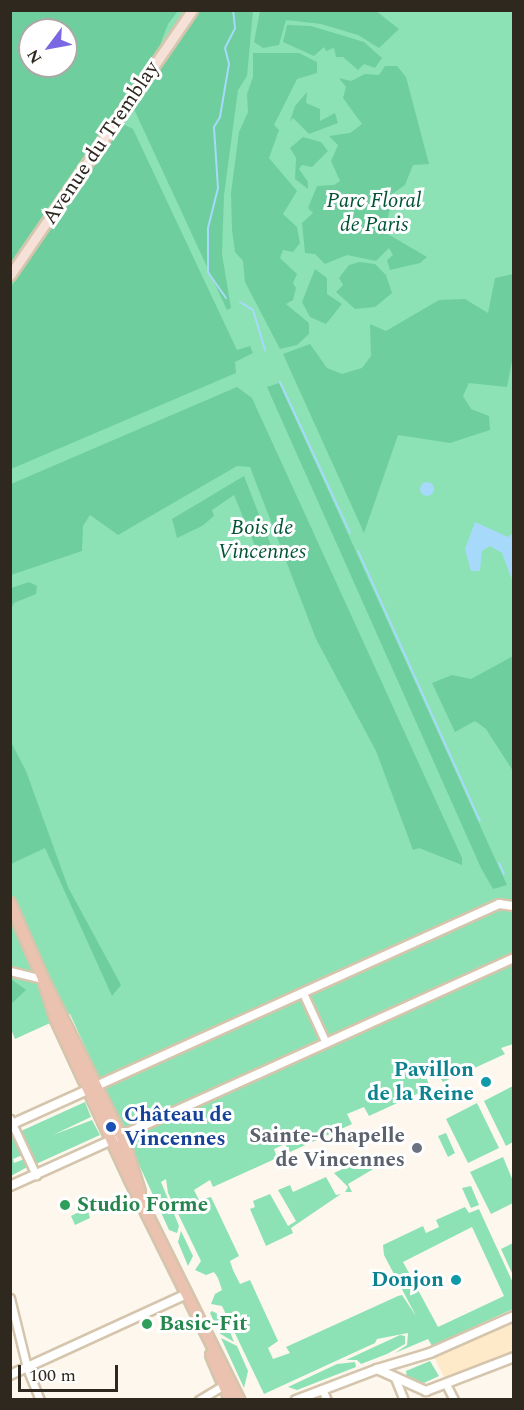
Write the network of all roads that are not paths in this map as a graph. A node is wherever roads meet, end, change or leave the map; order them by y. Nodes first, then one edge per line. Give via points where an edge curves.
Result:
1 (192, 10) edge
2 (10, 275) edge
3 (10, 903) edge
4 (511, 905) edge
5 (513, 958) edge
6 (10, 971) edge
7 (43, 979) junction
8 (303, 993) junction
9 (326, 1043) junction
10 (96, 1086) junction
11 (11, 1122) edge
12 (119, 1136) junction
13 (36, 1175) junction
14 (10, 1186) edge
15 (187, 1294) junction
16 (10, 1299) edge
17 (513, 1316) edge
18 (207, 1337) junction
19 (513, 1357) edge
20 (402, 1361) junction
21 (27, 1368) junction
22 (377, 1368) junction
23 (10, 1376) edge
24 (395, 1378) junction
25 (446, 1384) junction
26 (224, 1385) junction
27 (322, 1389) junction
28 (40, 1400) edge
29 (199, 1400) edge
30 (230, 1400) edge
31 (238, 1400) edge
32 (296, 1400) edge
33 (327, 1400) edge
34 (404, 1400) edge
35 (454, 1400) edge

1 - 2 main road, Avenue du Tremblay
3 - 7 main road
4 - 8 street via 496,905
5 - 9 street
6 - 7 street
7 - 10 main road via 56,1020
8 - 9 street
8 - 10 street
9 - 12 street
10 - 11 street
10 - 12 main road
11 - 13 street
12 - 13 street
12 - 15 main road via 140,1195
13 - 14 street
15 - 18 main road
15 - 21 street
16 - 21 street
17 - 20 street via 430,1353
18 - 26 main road
18 - 31 main road
19 - 25 street
20 - 22 street
20 - 24 street
21 - 23 street
21 - 28 street
22 - 24 street
22 - 27 street
24 - 25 street via 426,1391
24 - 34 street
25 - 35 street
26 - 29 street
26 - 30 main road
27 - 32 street
27 - 33 street

